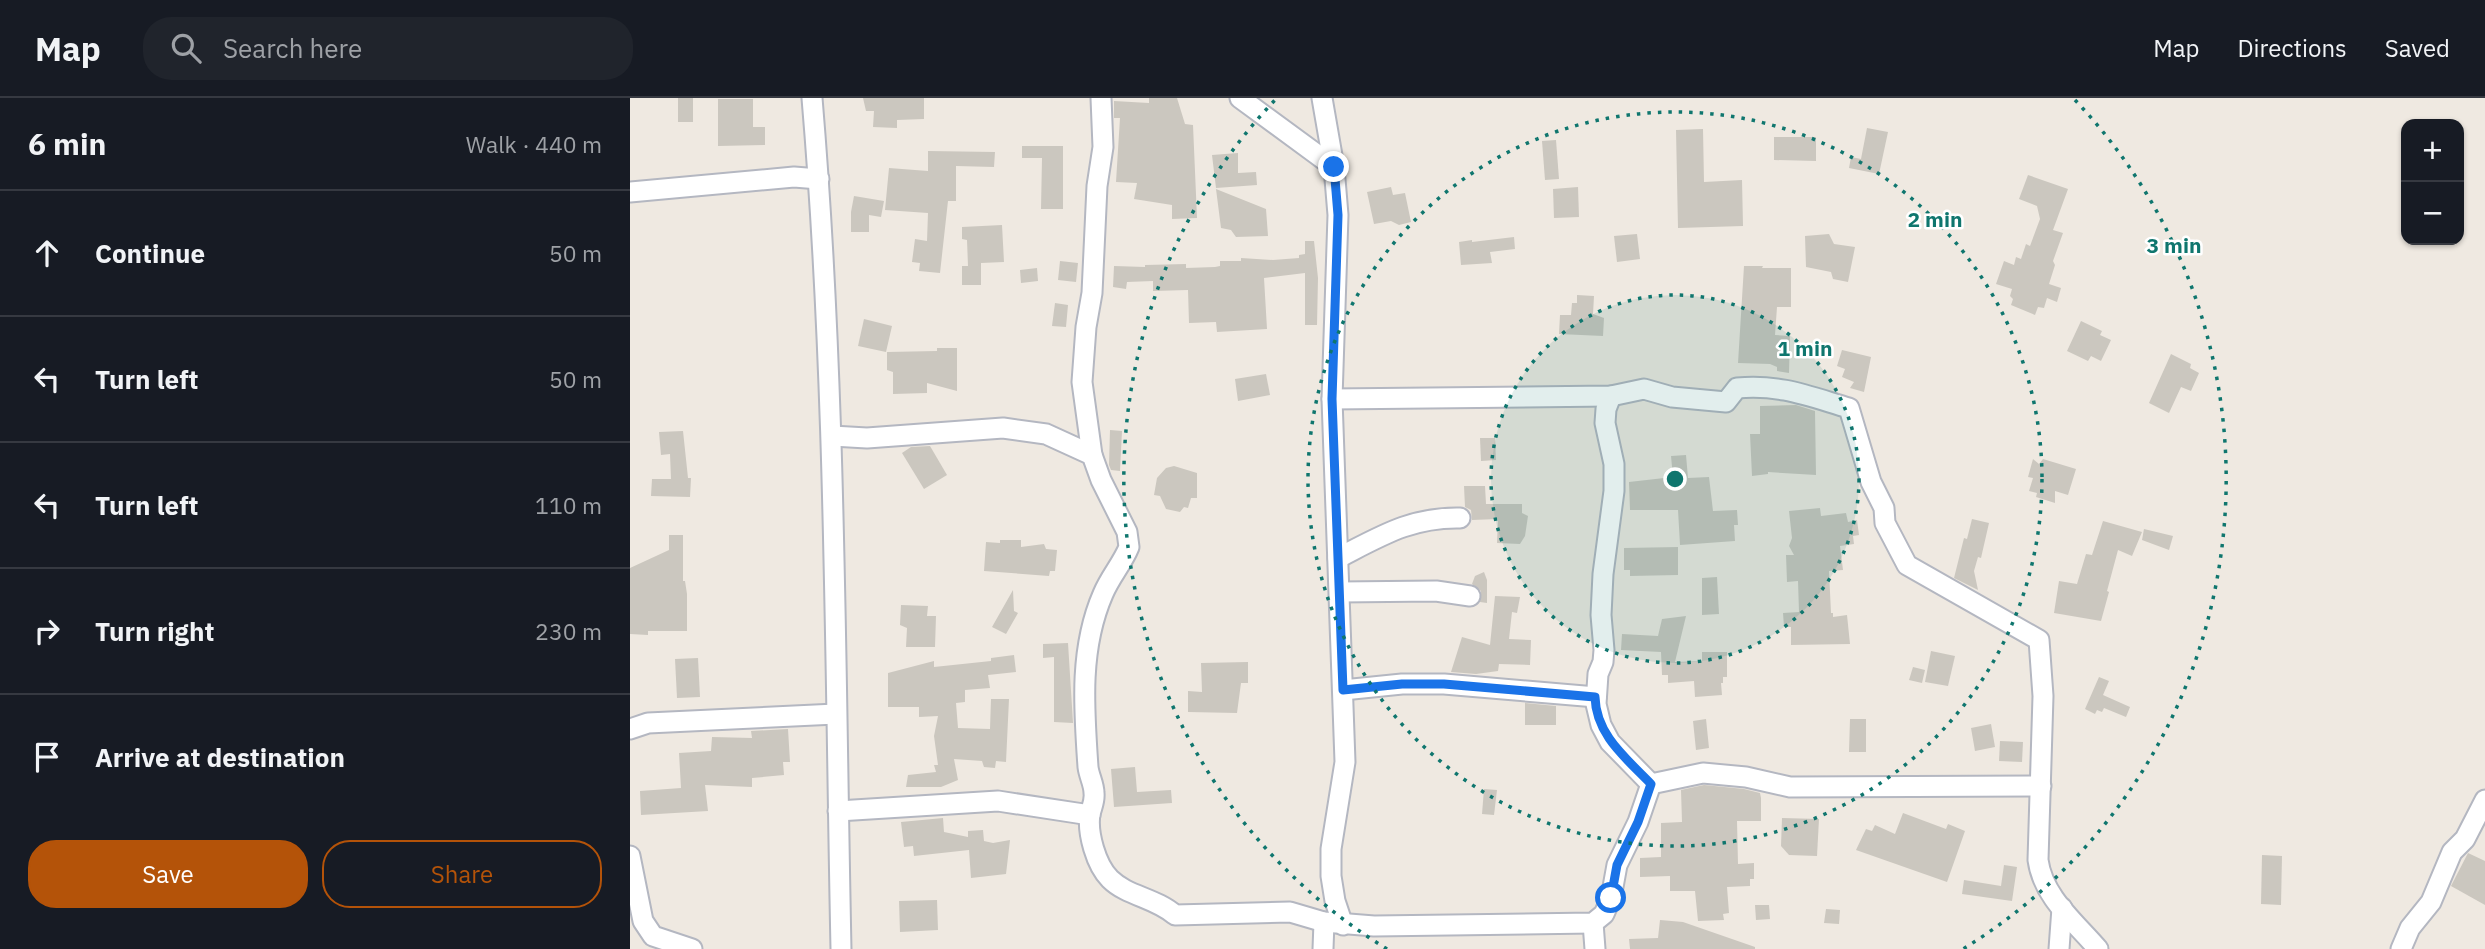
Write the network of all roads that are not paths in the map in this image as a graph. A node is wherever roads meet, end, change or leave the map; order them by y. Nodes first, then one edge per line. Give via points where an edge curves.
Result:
1 (812, 98) edge
2 (1101, 98) edge
3 (1240, 98) edge
4 (1322, 98) edge
5 (1334, 167) junction
6 (819, 179) junction
7 (630, 192) edge
8 (1611, 396) junction
9 (1332, 399) junction
10 (832, 436) junction
11 (1092, 455) junction
12 (1460, 518) dead end
13 (1338, 558) junction
14 (1339, 592) junction
15 (1470, 596) dead end
16 (1343, 690) junction
17 (1595, 697) junction
18 (836, 713) junction
19 (630, 729) edge
20 (1651, 784) junction
21 (2041, 786) junction
22 (2485, 800) edge
23 (838, 811) junction
24 (1090, 815) junction
25 (630, 856) edge
26 (2062, 908) junction
27 (1334, 923) junction
28 (1593, 923) junction
29 (692, 949) edge
30 (841, 949) edge
31 (1323, 949) edge
32 (1595, 949) edge
33 (2059, 949) edge
34 (2098, 949) edge
35 (2401, 949) edge

1 - 6 street
2 - 11 street via 1103,146 1082,382
3 - 5 street
4 - 5 street
5 - 9 street via 1338,215
6 - 7 street via 794,177
6 - 10 street
8 - 9 street
8 - 17 street via 1605,423 1614,464 1614,492 1603,574 1603,662
8 - 21 street via 1644,389 1672,397 1726,402 1737,388 1759,386 1782,388 1849,408 1871,482 1884,508 1885,523 1907,565 2039,640
9 - 13 street
10 - 11 street via 867,438 1003,428 1046,434
10 - 18 street
11 - 24 street via 1127,532 1129,547 1103,592 1083,673 1088,771 1094,790
12 - 13 street via 1421,520
13 - 14 street
14 - 15 street
14 - 16 street
16 - 17 street via 1444,684
16 - 27 street via 1345,762 1331,849
17 - 20 street via 1610,742
18 - 19 street via 648,723
18 - 23 street
20 - 21 street via 1703,773 1790,787
20 - 28 street via 1617,865 1604,915
21 - 26 street via 2040,874
22 - 35 street
23 - 24 street via 998,801
23 - 30 street
24 - 27 street via 1093,852 1110,879 1175,915 1290,912
25 - 29 street via 643,921 653,936
26 - 33 street
26 - 34 street
27 - 28 street
27 - 31 street
28 - 32 street

